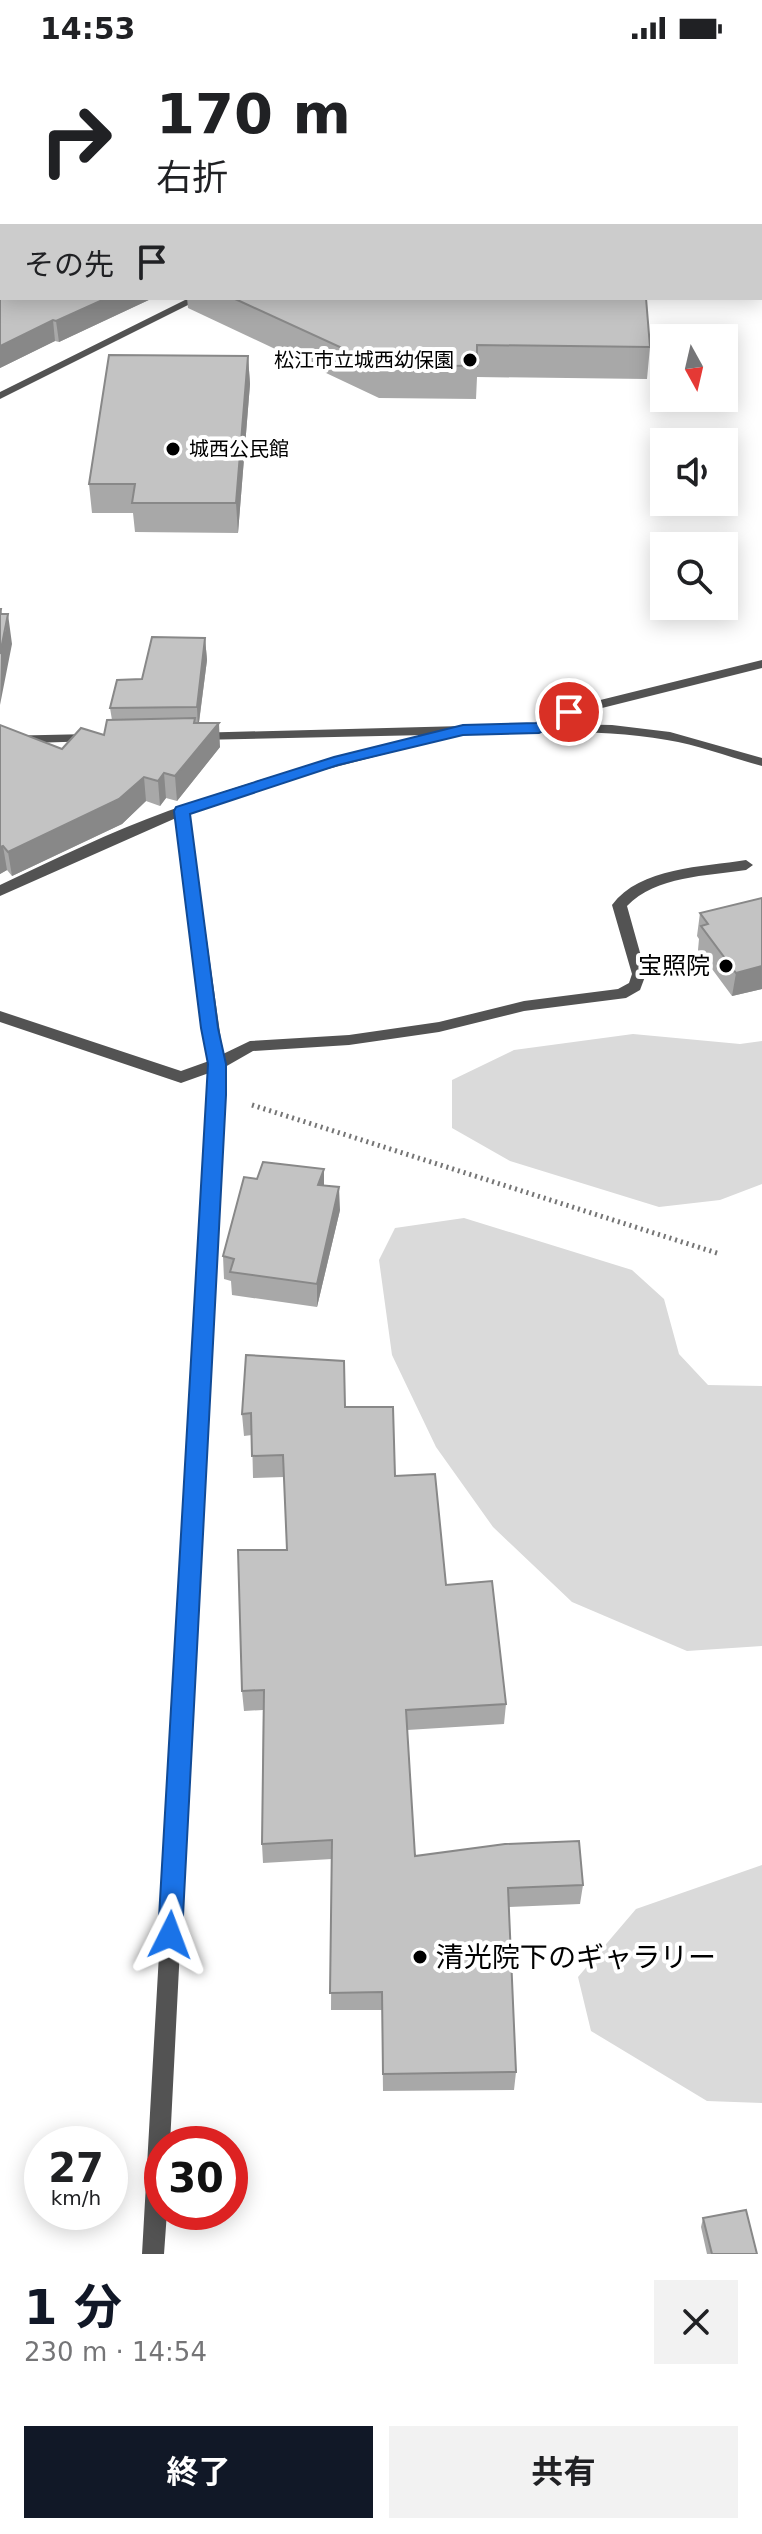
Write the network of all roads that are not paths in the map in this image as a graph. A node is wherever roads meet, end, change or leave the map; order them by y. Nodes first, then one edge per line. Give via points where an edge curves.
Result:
1 (193, 300) edge
2 (0, 396) edge
3 (762, 664) edge
4 (539, 728) junction
5 (463, 730) junction
6 (184, 737) edge
7 (107, 738) edge
8 (0, 740) edge
9 (762, 762) edge
10 (182, 811) junction
11 (746, 865) dead end
12 (0, 891) edge
13 (0, 1016) edge
14 (217, 1064) junction
15 (153, 2254) edge

1 - 2 street
3 - 4 street via 569,712
4 - 5 street
4 - 9 street via 670,736
5 - 6 street
5 - 10 street via 334,762
7 - 8 street
10 - 12 street
10 - 14 street
11 - 14 street via 628,892 619,905 639,974 635,986 621,994 524,1006 439,1027 250,1046
13 - 14 street via 181,1077
14 - 15 street

